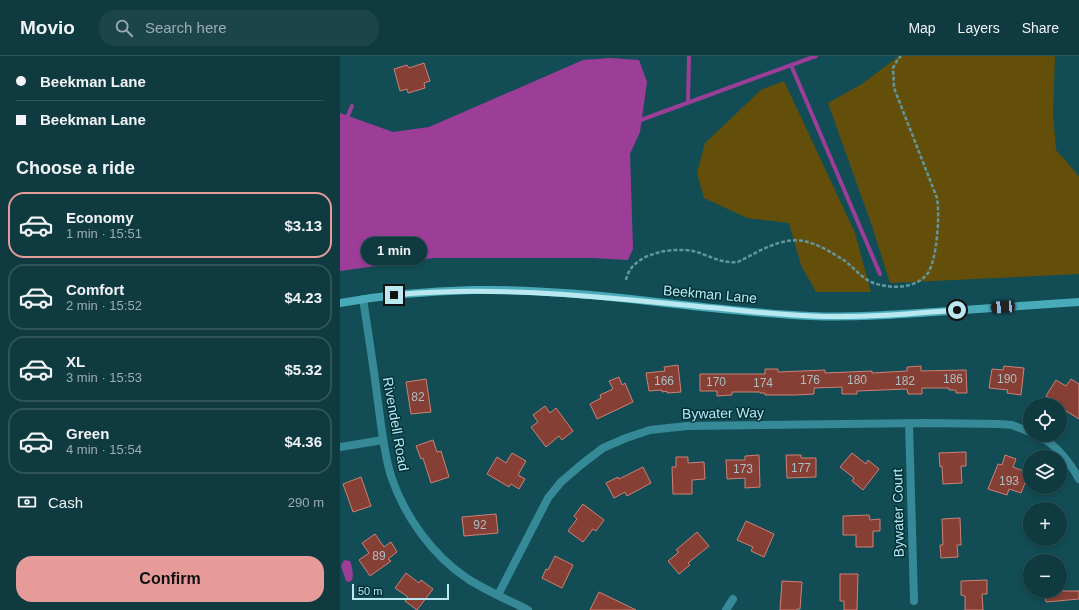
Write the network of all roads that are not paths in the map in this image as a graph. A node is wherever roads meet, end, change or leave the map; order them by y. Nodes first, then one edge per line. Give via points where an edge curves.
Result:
1 (363, 299) junction
2 (1079, 302) edge
3 (340, 303) edge
4 (909, 423) junction
5 (1023, 429) edge
6 (383, 440) junction
7 (1047, 442) edge
8 (340, 447) edge
9 (1079, 479) edge
10 (498, 595) junction
11 (733, 599) dead end
12 (914, 601) dead end
13 (528, 610) edge
14 (726, 610) edge

1 - 2 street, Beekman Lane via 425,292 475,290 579,295 771,313 844,316
1 - 3 street, Beekman Lane
1 - 6 street, Rivendell Road
4 - 5 street, Bywater Way via 999,424
4 - 10 street, Bywater Way via 687,426 650,430 626,438 603,448 561,482 548,498
4 - 12 street, Bywater Court
6 - 8 street
6 - 10 street, Rivendell Road via 391,475 415,526 445,561 468,579
7 - 9 street via 1059,450
10 - 13 street, Rivendell Road
11 - 14 street

